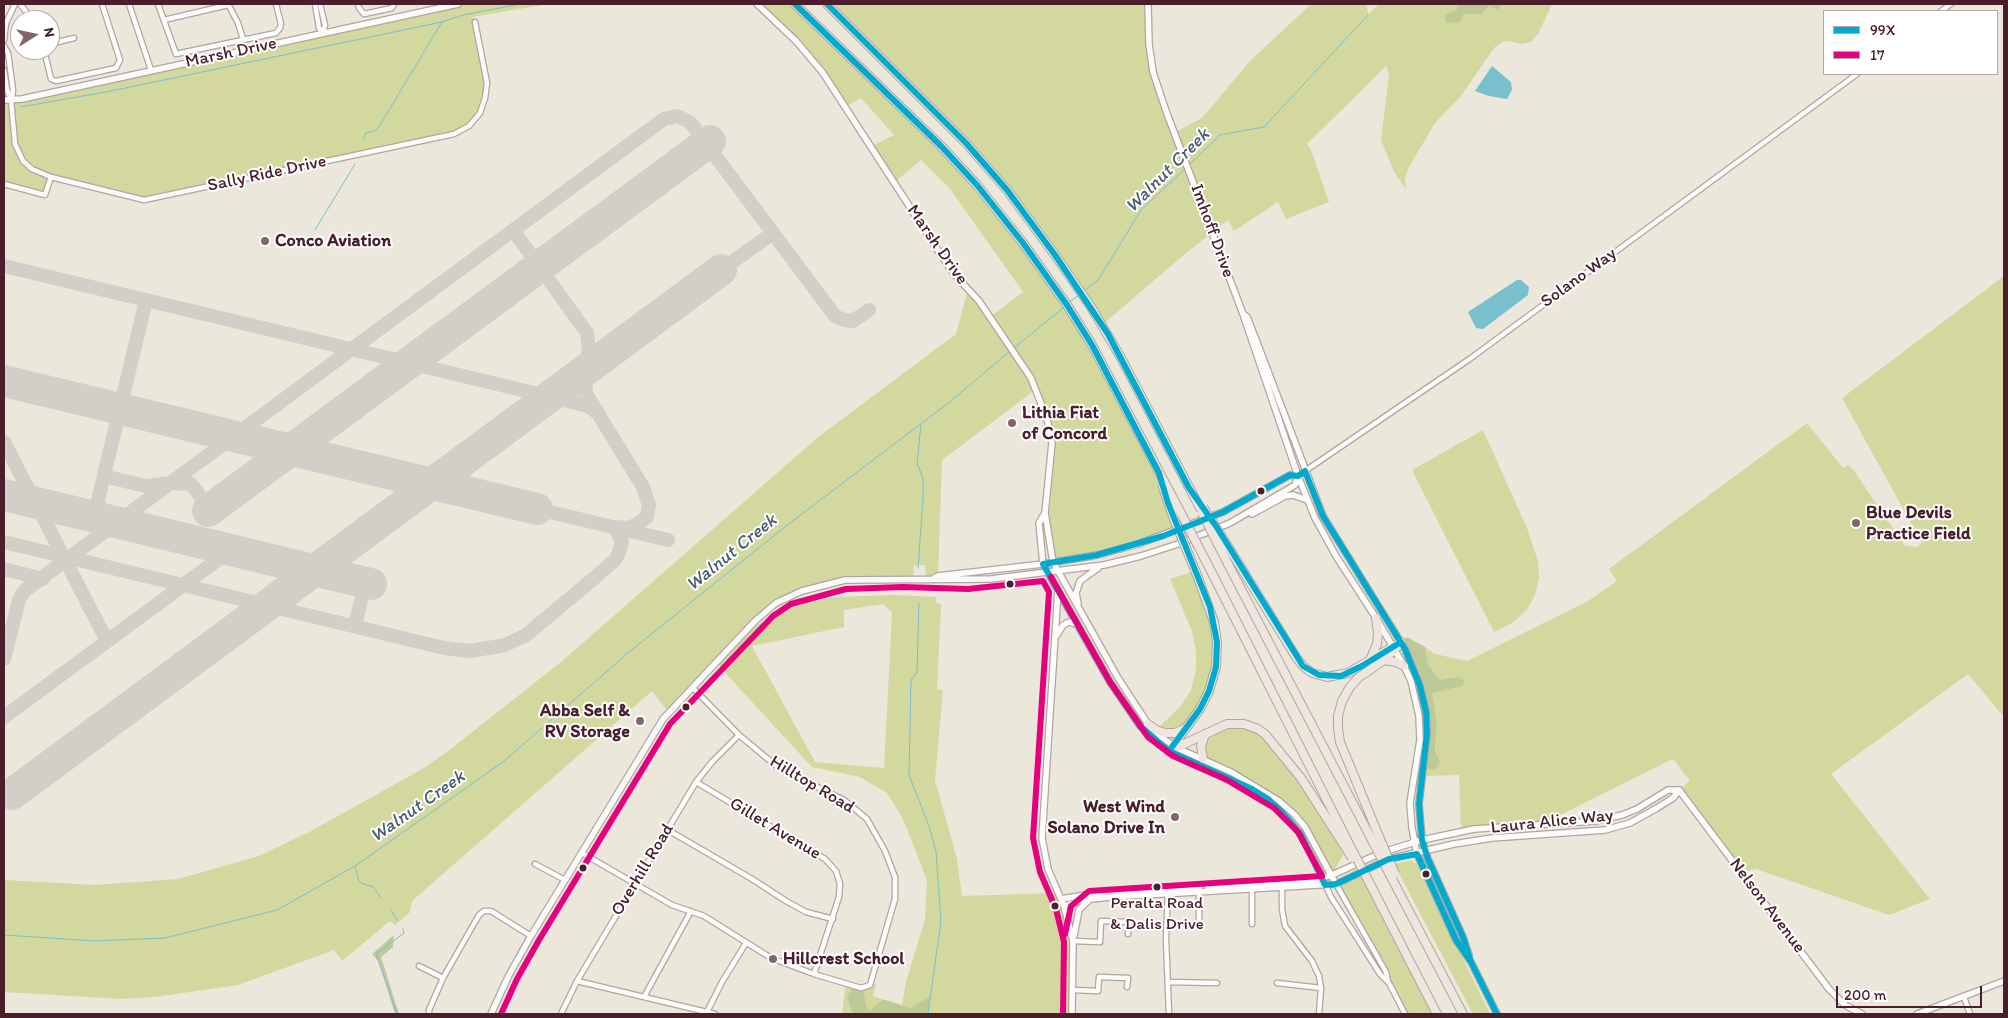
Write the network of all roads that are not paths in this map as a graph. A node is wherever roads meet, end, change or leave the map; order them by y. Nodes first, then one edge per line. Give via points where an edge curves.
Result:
1 (16, 4) edge
2 (102, 4) edge
3 (129, 4) edge
4 (158, 4) edge
5 (228, 4) edge
6 (276, 4) edge
7 (315, 4) edge
8 (320, 4) edge
9 (358, 4) edge
10 (394, 4) edge
11 (458, 4) edge
12 (757, 4) edge
13 (795, 4) edge
14 (827, 4) edge
15 (1148, 4) edge
16 (164, 20) junction
17 (475, 22) dead end
18 (323, 32) junction
19 (74, 38) dead end
20 (4, 40) edge
21 (243, 40) junction
22 (60, 42) edge
23 (4, 46) edge
24 (46, 60) edge
25 (4, 70) edge
26 (152, 70) junction
27 (1855, 75) edge
28 (4, 100) edge
29 (11, 100) junction
30 (51, 177) junction
31 (4, 184) edge
32 (1243, 314) junction
33 (1305, 471) junction
34 (1160, 473) junction
35 (1298, 476) junction
36 (1308, 501) junction
37 (1201, 507) junction
38 (1045, 513) junction
39 (1245, 514) junction
40 (1053, 562) junction
41 (1043, 564) junction
42 (1104, 565) junction
43 (1058, 571) junction
44 (1048, 572) junction
45 (934, 578) junction
46 (1058, 590) junction
47 (1079, 608) junction
48 (1376, 618) junction
49 (1077, 624) junction
50 (1055, 639) junction
51 (1401, 642) junction
52 (1394, 649) junction
53 (1384, 660) junction
54 (1369, 661) junction
55 (1404, 666) junction
56 (693, 688) junction
57 (1148, 724) junction
58 (1184, 729) junction
59 (1205, 734) junction
60 (739, 735) junction
61 (1173, 748) junction
62 (1203, 759) junction
63 (696, 782) junction
64 (1679, 790) junction
65 (668, 830) junction
66 (1376, 839) junction
67 (1422, 840) junction
68 (1414, 842) junction
69 (1346, 845) junction
70 (1426, 852) junction
71 (582, 853) junction
72 (1417, 854) junction
73 (536, 864) dead end
74 (1332, 875) junction
75 (565, 880) junction
76 (1324, 882) junction
77 (635, 884) junction
78 (1336, 884) junction
79 (1282, 886) junction
80 (1252, 887) junction
81 (1199, 890) junction
82 (1168, 891) junction
83 (1061, 899) junction
84 (1091, 899) junction
85 (1064, 906) junction
86 (691, 911) junction
87 (833, 919) junction
88 (1252, 924) dead end
89 (1199, 927) dead end
90 (1128, 934) dead end
91 (531, 936) junction
92 (1073, 941) junction
93 (746, 944) junction
94 (1471, 962) junction
95 (419, 966) dead end
96 (814, 974) junction
97 (443, 978) junction
98 (577, 981) junction
99 (1168, 982) junction
100 (2004, 982) edge
101 (1216, 983) dead end
102 (1277, 983) dead end
103 (1388, 983) junction
104 (1127, 987) dead end
105 (1321, 988) junction
106 (1073, 990) junction
107 (644, 997) junction
108 (1964, 997) junction
109 (707, 1012) junction
110 (429, 1014) edge
111 (492, 1014) edge
112 (561, 1014) edge
113 (715, 1014) edge
114 (1072, 1014) edge
115 (1169, 1014) edge
116 (1319, 1014) edge
117 (1405, 1014) edge
118 (1437, 1014) edge
119 (1463, 1014) edge
120 (1497, 1014) edge
121 (1862, 1014) edge
122 (1917, 1014) edge
123 (1970, 1014) edge

1 - 20 street via 6,23
2 - 24 street via 120,60 116,68 56,81 51,79
3 - 26 street
4 - 16 street
5 - 16 street
5 - 21 street
6 - 21 street via 281,24 279,31
7 - 18 street via 319,28
8 - 18 street via 326,26
9 - 10 street via 364,14 392,8
11 - 18 street, Marsh Drive
12 - 38 street, Marsh Drive via 812,59 954,274 979,302 1030,378 1047,419 1052,443
13 - 34 highway via 941,146 1005,219 1092,345
14 - 37 highway via 966,143 1056,255 1108,334
15 - 32 street, Imhoff Drive via 1153,72
16 - 21 street via 176,54
17 - 30 street, Sally Ride Drive via 487,84 485,98 480,113 469,126 454,134 144,200
18 - 26 street, Marsh Drive
19 - 22 street
23 - 29 street via 8,53 13,90
25 - 29 street
26 - 29 street, Marsh Drive
27 - 33 street, Solano Way via 1472,358
28 - 29 street, Marsh Drive
29 - 30 street, Sally Ride Drive via 17,151 32,169
30 - 31 street via 45,195
32 - 33 street, Imhoff Drive via 1248,317
32 - 35 street, Imhoff Drive
33 - 35 street, Solano Way
33 - 51 street, Imhoff Drive via 1323,516
34 - 58 highway, bridge via 1174,519 1214,622 1217,654 1209,691
34 - 69 highway, bridge
35 - 36 street, Imhoff Drive
35 - 39 street, Solano Way via 1295,485
35 - 40 street, Solano Way via 1290,475 1231,508 1163,536 1097,555
36 - 39 street via 1285,496 1252,514
36 - 48 street, Imhoff Drive via 1336,556
37 - 54 highway, bridge via 1303,666 1319,675 1336,676
37 - 66 highway, bridge via 1228,564
38 - 40 street, Marsh Drive
38 - 41 street, Marsh Drive via 1039,523
39 - 42 street, Solano Way via 1178,544
40 - 41 street, Solano Way
40 - 43 street, Marsh Drive
41 - 44 street
41 - 45 street, Solano Way
42 - 43 street, Solano Way
42 - 47 street via 1080,581 1076,593
43 - 44 street, Solano Way
43 - 47 street, Marsh Drive
44 - 45 street, Solano Way via 975,580
44 - 46 street
45 - 56 street, Solano Way via 846,580 787,596 755,621
46 - 49 street
46 - 50 street
47 - 57 street, Marsh Drive
48 - 52 street, Imhoff Drive
48 - 54 highway via 1377,644
49 - 50 street via 1063,624
49 - 61 street via 1140,726
50 - 83 street via 1042,838 1051,876
51 - 52 highway
51 - 67 street, Imhoff Drive via 1420,686 1426,712 1427,734 1419,804
52 - 53 highway
52 - 54 highway
52 - 55 street, Imhoff Drive
53 - 55 highway
53 - 66 highway via 1350,687 1338,716 1340,742
55 - 68 street, Imhoff Drive via 1411,680 1419,716 1420,740 1410,803
56 - 60 street, Hilltop Road
56 - 71 street, Solano Way via 663,719
57 - 58 highway via 1165,733
57 - 61 street, Marsh Drive
58 - 61 highway
59 - 61 highway
59 - 62 highway
59 - 69 highway via 1235,723 1252,726 1264,733
60 - 63 street, Overhill Road
60 - 96 street, Hilltop Road via 780,769 844,800 867,819 895,877 896,899 868,987 861,988
61 - 62 street
61 - 76 street via 1268,799 1301,835
62 - 74 street via 1262,790 1294,814
63 - 65 street, Overhill Road
63 - 87 street, Gillet Avenue via 825,860 836,871 840,884
64 - 67 street, Laura Alice Way via 1668,790 1637,809 1609,819 1474,829
64 - 70 street, Laura Alice Way via 1653,810 1605,830 1472,840
64 - 121 street, Nelson Avenue via 1829,989 1845,1005
65 - 77 street, Overhill Road
65 - 87 street via 806,912
66 - 119 highway, bridge
67 - 68 street, Laura Alice Way
67 - 70 street, Imhoff Drive
68 - 72 street, Imhoff Drive
68 - 74 street, Laura Alice Way
69 - 118 highway, bridge via 1368,880
70 - 72 street, Laura Alice Way
70 - 94 street, Imhoff Drive
71 - 75 street, Solano Way
71 - 77 street
72 - 78 street, Laura Alice Way via 1388,859
72 - 94 street, Imhoff Drive via 1456,940
73 - 75 street
74 - 76 street, Laura Alice Way
74 - 78 street
75 - 91 street, Solano Way
76 - 78 street
76 - 79 street
76 - 103 street
77 - 86 street via 672,905
77 - 98 street, Overhill Road
78 - 103 street via 1386,972
79 - 80 street
79 - 105 street via 1285,926 1312,961
80 - 81 street
80 - 88 street
81 - 82 street
81 - 89 street
82 - 83 street via 1109,891
82 - 84 street
82 - 99 street
83 - 85 street
84 - 85 street
84 - 92 street via 1079,910
85 - 92 street
86 - 93 street
86 - 107 street
87 - 96 street, Gillet Avenue
90 - 92 street via 1129,922 1101,921 1100,942
91 - 97 street via 491,911 484,911
91 - 111 street, Solano Way
92 - 106 street
93 - 96 street via 771,958
93 - 109 street
94 - 120 street
95 - 97 street
97 - 110 street
98 - 107 street
98 - 112 street, Overhill Road
99 - 101 street
99 - 115 street
100 - 108 street
102 - 105 street
103 - 117 street
104 - 106 street via 1128,978 1098,977 1098,991
105 - 116 street
106 - 114 street
107 - 109 street
108 - 122 street
108 - 123 street
109 - 113 street

